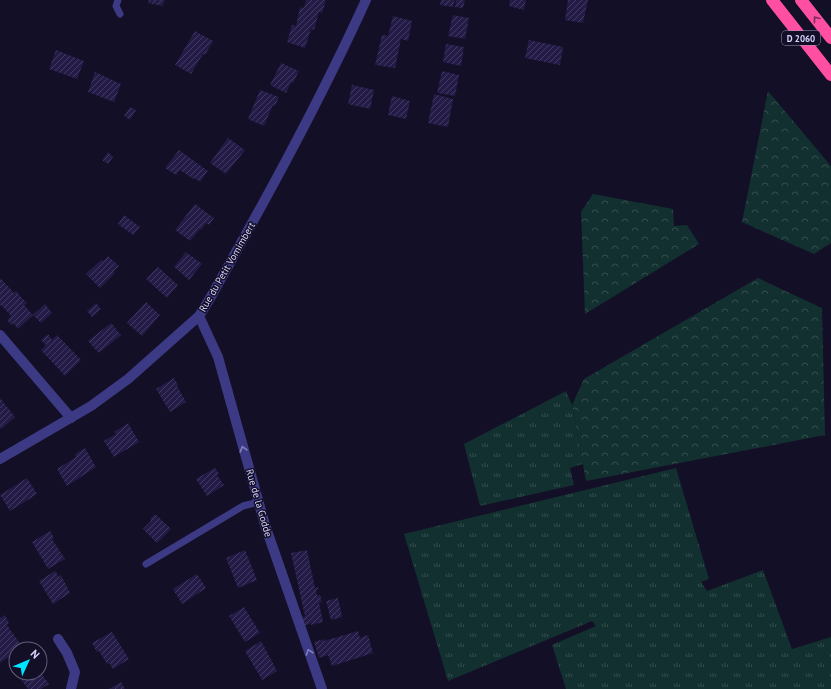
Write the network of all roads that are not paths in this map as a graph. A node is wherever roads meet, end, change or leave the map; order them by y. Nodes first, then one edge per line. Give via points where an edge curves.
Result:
1 (118, 0) edge
2 (366, 0) edge
3 (772, 0) edge
4 (801, 0) edge
5 (120, 14) dead end
6 (831, 38) edge
7 (831, 76) edge
8 (199, 316) junction
9 (0, 335) edge
10 (71, 418) junction
11 (0, 459) edge
12 (258, 502) junction
13 (146, 564) dead end
14 (58, 639) dead end
15 (70, 689) edge
16 (322, 689) edge

1 - 5 lane via 116,6
2 - 8 street, Rue du Petit Vomimbert via 283,168
3 - 7 highway, D 2060
6 -> 4 highway, D 2060
8 - 10 street, Rue du Petit Vomimbert via 128,379
12 -> 8 street, Rue de la Godde via 218,357
9 - 10 street
10 - 11 street, Rue du Petit Vomimbert
12 - 13 lane via 243,506
16 -> 12 street, Rue de la Godde
14 - 15 street via 75,672

